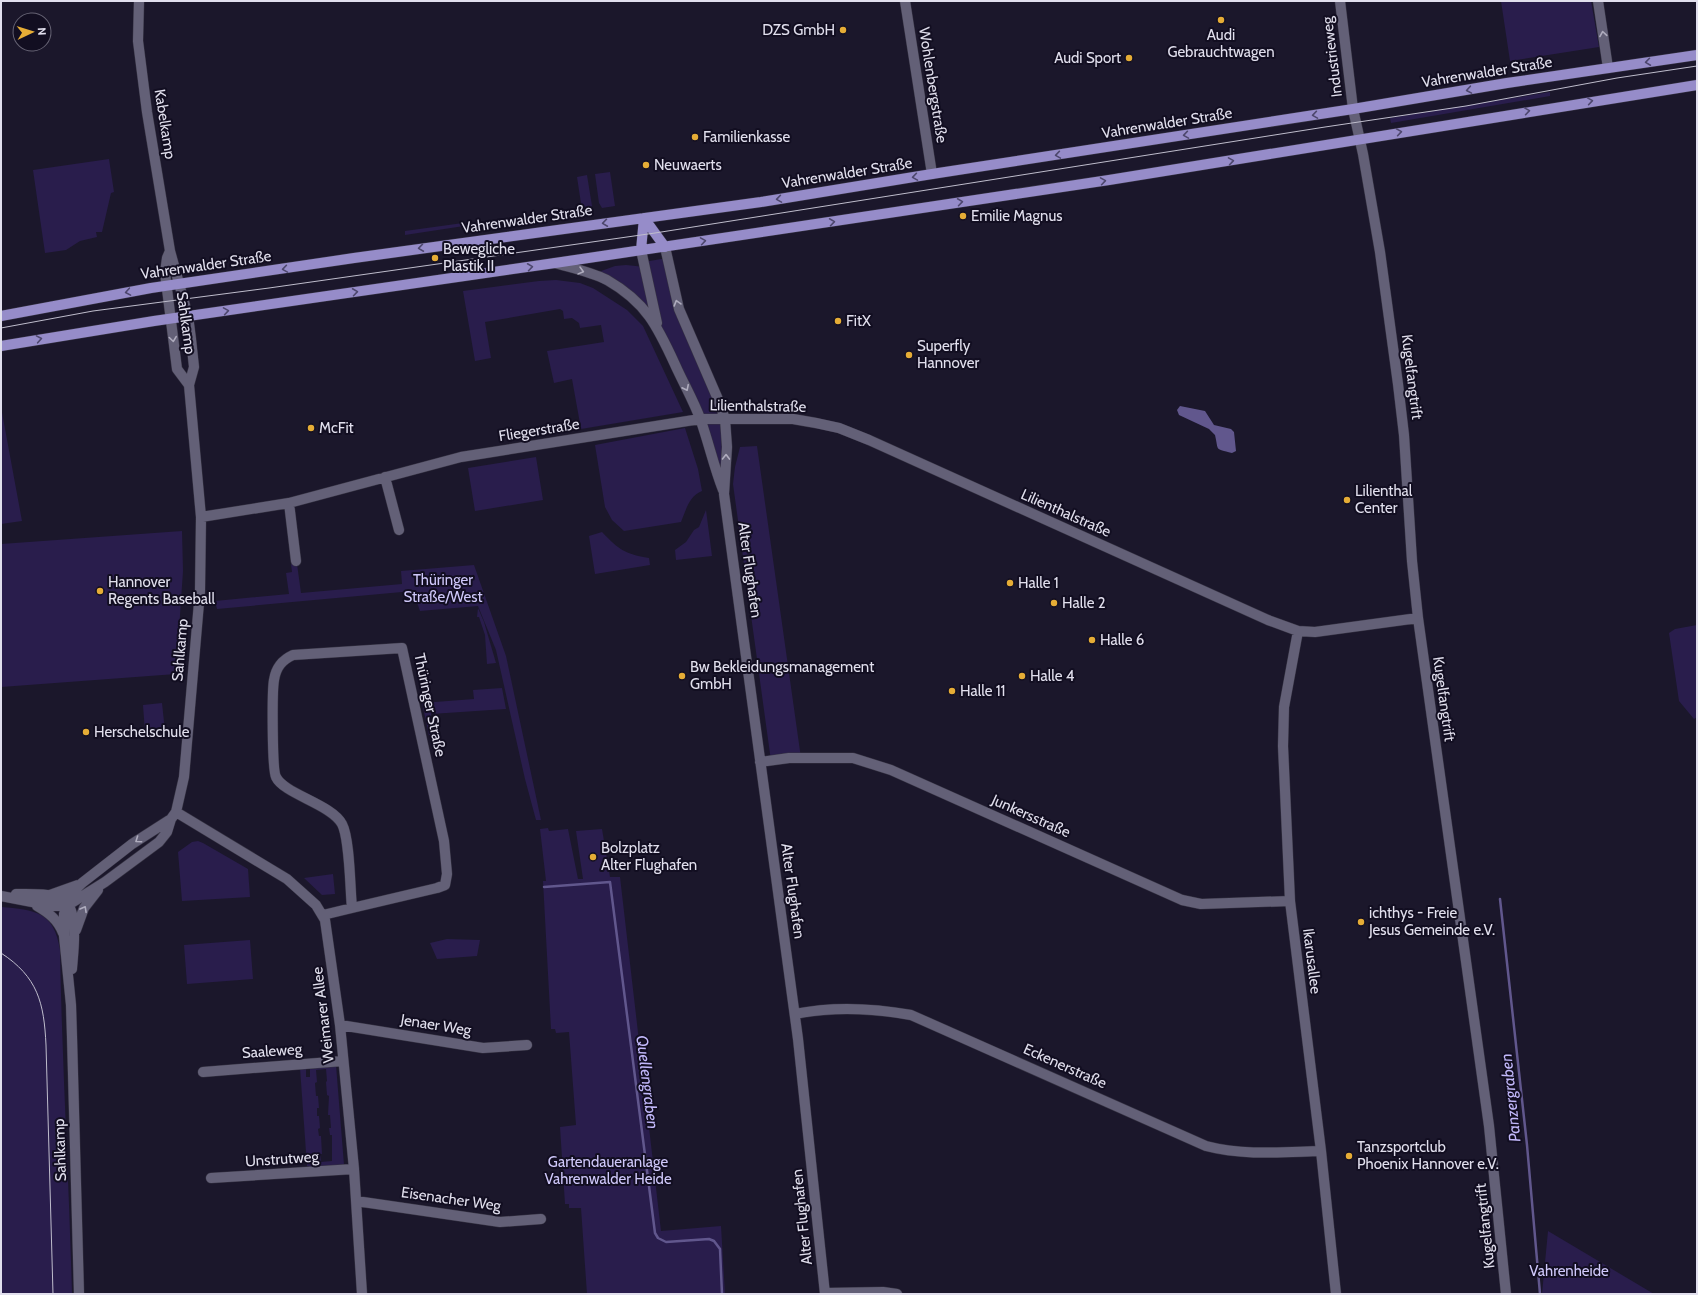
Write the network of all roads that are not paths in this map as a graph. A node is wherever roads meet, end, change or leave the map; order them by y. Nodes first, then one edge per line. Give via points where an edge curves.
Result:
1 (139, 1) edge
2 (905, 1) edge
3 (1340, 1) edge
4 (1598, 1) edge
5 (1697, 55) edge
6 (1608, 68) junction
7 (1697, 85) edge
8 (1353, 109) junction
9 (1360, 139) junction
10 (932, 174) junction
11 (644, 218) junction
12 (665, 247) junction
13 (641, 250) junction
14 (170, 251) junction
15 (555, 264) junction
16 (180, 284) junction
17 (166, 286) junction
18 (1, 316) edge
19 (188, 316) junction
20 (170, 318) junction
21 (658, 327) junction
22 (1, 346) edge
23 (189, 385) junction
24 (700, 419) junction
25 (725, 419) junction
26 (385, 477) junction
27 (724, 494) junction
28 (289, 503) junction
29 (201, 517) junction
30 (399, 530) dead end
31 (296, 561) dead end
32 (1418, 618) junction
33 (1298, 631) junction
34 (760, 762) junction
35 (173, 815) junction
36 (105, 882) junction
37 (82, 883) junction
38 (1, 895) edge
39 (50, 895) junction
40 (1290, 901) junction
41 (29, 902) junction
42 (68, 904) junction
43 (352, 908) junction
44 (323, 915) junction
45 (64, 936) junction
46 (74, 941) junction
47 (71, 1005) junction
48 (795, 1014) junction
49 (340, 1025) junction
50 (527, 1045) dead end
51 (344, 1061) junction
52 (203, 1072) dead end
53 (1321, 1150) junction
54 (354, 1169) junction
55 (211, 1178) dead end
56 (356, 1201) junction
57 (541, 1220) dead end
58 (79, 1294) edge
59 (362, 1294) edge
60 (825, 1294) edge
61 (897, 1294) edge
62 (1336, 1294) edge
63 (1506, 1294) edge

1 - 14 street, Kabelkamp via 140,60
2 - 10 street, Wohlenbergstraße
3 - 8 street, Industrieweg
6 -> 4 street
5 -> 6 main road, Vahrenwalder Straße
6 -> 8 main road, Vahrenwalder Straße
9 -> 7 main road
8 - 9 street, Kugelfangtrift
8 -> 10 main road, Vahrenwalder Straße
12 -> 9 main road
9 - 32 street, Kugelfangtrift via 1380,252 1398,384
10 -> 11 main road, Vahrenwalder Straße
11 - 12 main road
11 - 13 main road
11 -> 16 main road, Vahrenwalder Straße
12 - 13 main road
25 -> 12 street, Alter Flughafen via 679,309
13 - 15 main road
13 - 21 street, Alter Flughafen
14 - 16 street, Kabelkamp
14 - 17 street, Kabelkamp via 165,273
19 -> 15 main road
15 -> 21 street, Alter Flughafen via 593,274 612,283 646,311
16 - 17 main road, Vahrenwalder Straße
16 - 19 street, Sahlkamp
17 -> 18 main road, Vahrenwalder Straße
17 - 20 street, Sahlkamp
19 - 20 main road
19 - 23 street, Sahlkamp via 194,367
22 -> 20 main road
20 -> 23 street, Sahlkamp via 177,369
21 -> 24 street, Alter Flughafen
23 - 29 street, Sahlkamp
24 - 25 street, Lilienthalstraße
24 - 26 street, Fliegerstraße via 461,457
24 - 27 street, Alter Flughafen
27 -> 25 street, Alter Flughafen
25 - 33 street, Lilienthalstraße via 793,419 839,428 1268,620
26 - 28 street, Fliegerstraße
26 - 30 street
27 - 34 street, Alter Flughafen
28 - 29 street, Fliegerstraße
28 - 31 street
29 - 35 street, Sahlkamp via 199,604 191,704 181,796
32 - 33 street, Lilienthalstraße via 1328,631
32 - 63 street, Kugelfangtrift via 1488,1118
33 - 40 street, Ikarusallee via 1284,708 1283,746
34 - 40 street, Junkersstraße via 789,758 853,758 892,770 1182,900 1201,904
34 - 48 street, Alter Flughafen
35 - 36 street, Sahlkamp via 167,832 159,842
35 -> 37 street, Sahlkamp
35 - 44 street, Weimarer Allee via 287,879 316,905
36 - 42 street, Sahlkamp
46 -> 36 street, Sahlkamp via 77,924 84,908
37 - 39 street
37 - 42 street, Sahlkamp via 71,894
38 - 39 street
38 - 41 street
39 - 42 street
40 - 53 street, Ikarusallee
41 - 42 street via 53,906
41 - 45 street, Sahlkamp via 54,917
42 - 45 street, Sahlkamp via 64,914
42 - 46 street, Sahlkamp via 73,917
43 - 43 street, Thüringer Straße via 445,885 447,874 444,841 402,648 293,655 282,660 274,680 273,760 276,777 283,785 331,813 341,823 346,835
43 - 44 street, Thüringer Straße
44 - 49 street, Weimarer Allee
45 - 47 street, Sahlkamp
46 - 47 street, Sahlkamp
47 - 58 street, Sahlkamp
48 - 53 street, Eckenerstraße via 834,1008 877,1009 911,1015 1206,1146 1241,1152
48 - 60 street, Alter Flughafen
49 - 50 street, Jenaer Weg via 483,1048
49 - 51 street, Weimarer Allee
51 - 52 street, Saaleweg
51 - 54 street, Weimarer Allee
53 - 62 street, Ikarusallee
54 - 55 street, Unstrutweg
54 - 56 street, Weimarer Allee
56 - 57 street, Eisenacher Weg via 500,1222
56 - 59 street, Weimarer Allee
60 - 61 street

